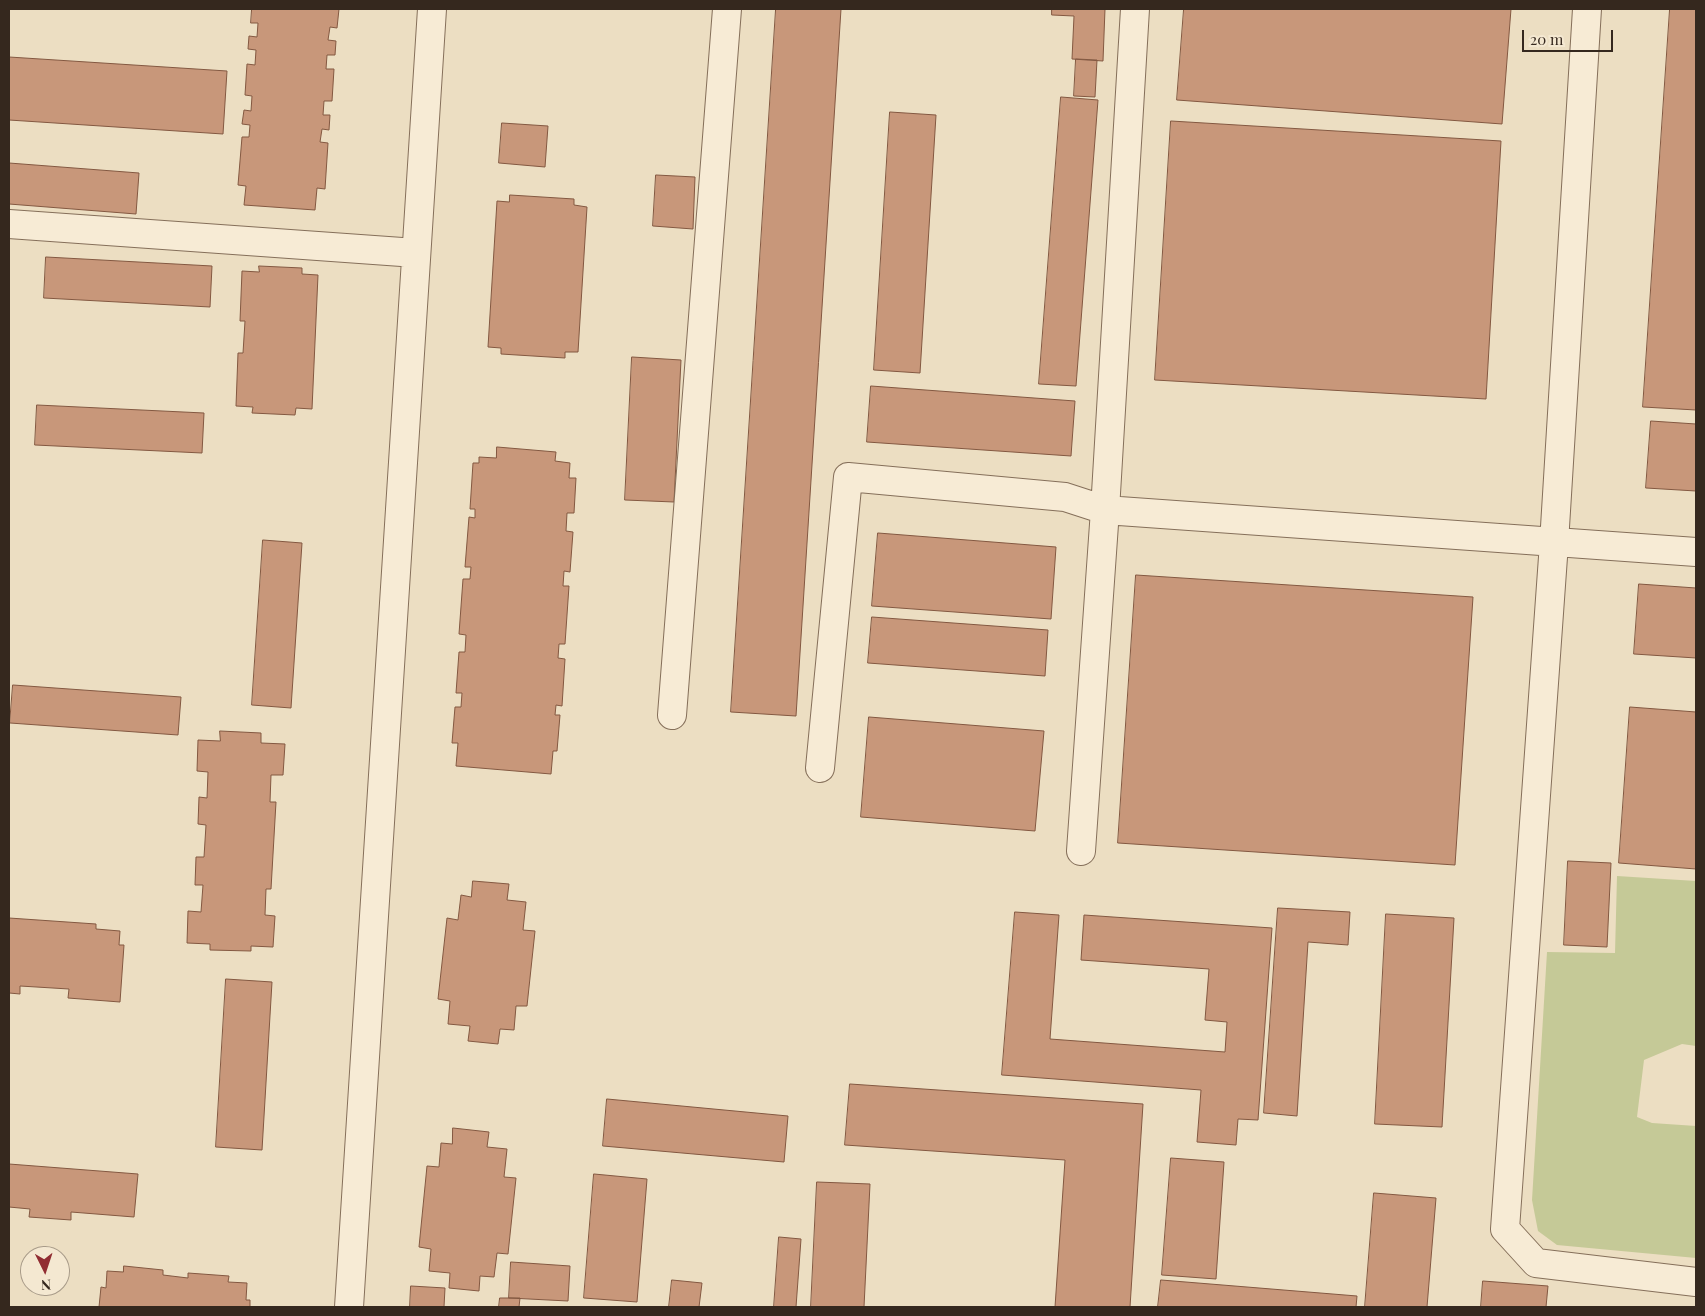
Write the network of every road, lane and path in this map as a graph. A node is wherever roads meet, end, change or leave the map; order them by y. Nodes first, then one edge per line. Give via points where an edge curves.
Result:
1 (432, 9) edge
2 (727, 9) edge
3 (1135, 9) edge
4 (1587, 9) edge
5 (9, 224) edge
6 (416, 253) junction
7 (1105, 510) junction
8 (1554, 544) junction
9 (1696, 552) edge
10 (672, 715) dead end
11 (820, 768) dead end
12 (1081, 851) dead end
13 (1696, 1282) edge
14 (349, 1307) edge

1 - 6 street
2 - 10 street
3 - 7 street
4 - 8 street
5 - 6 street
6 - 14 street
7 - 8 street
7 - 11 street via 1066,497 848,477
7 - 12 street
8 - 9 street
8 - 13 street via 1505,1229 1536,1263

